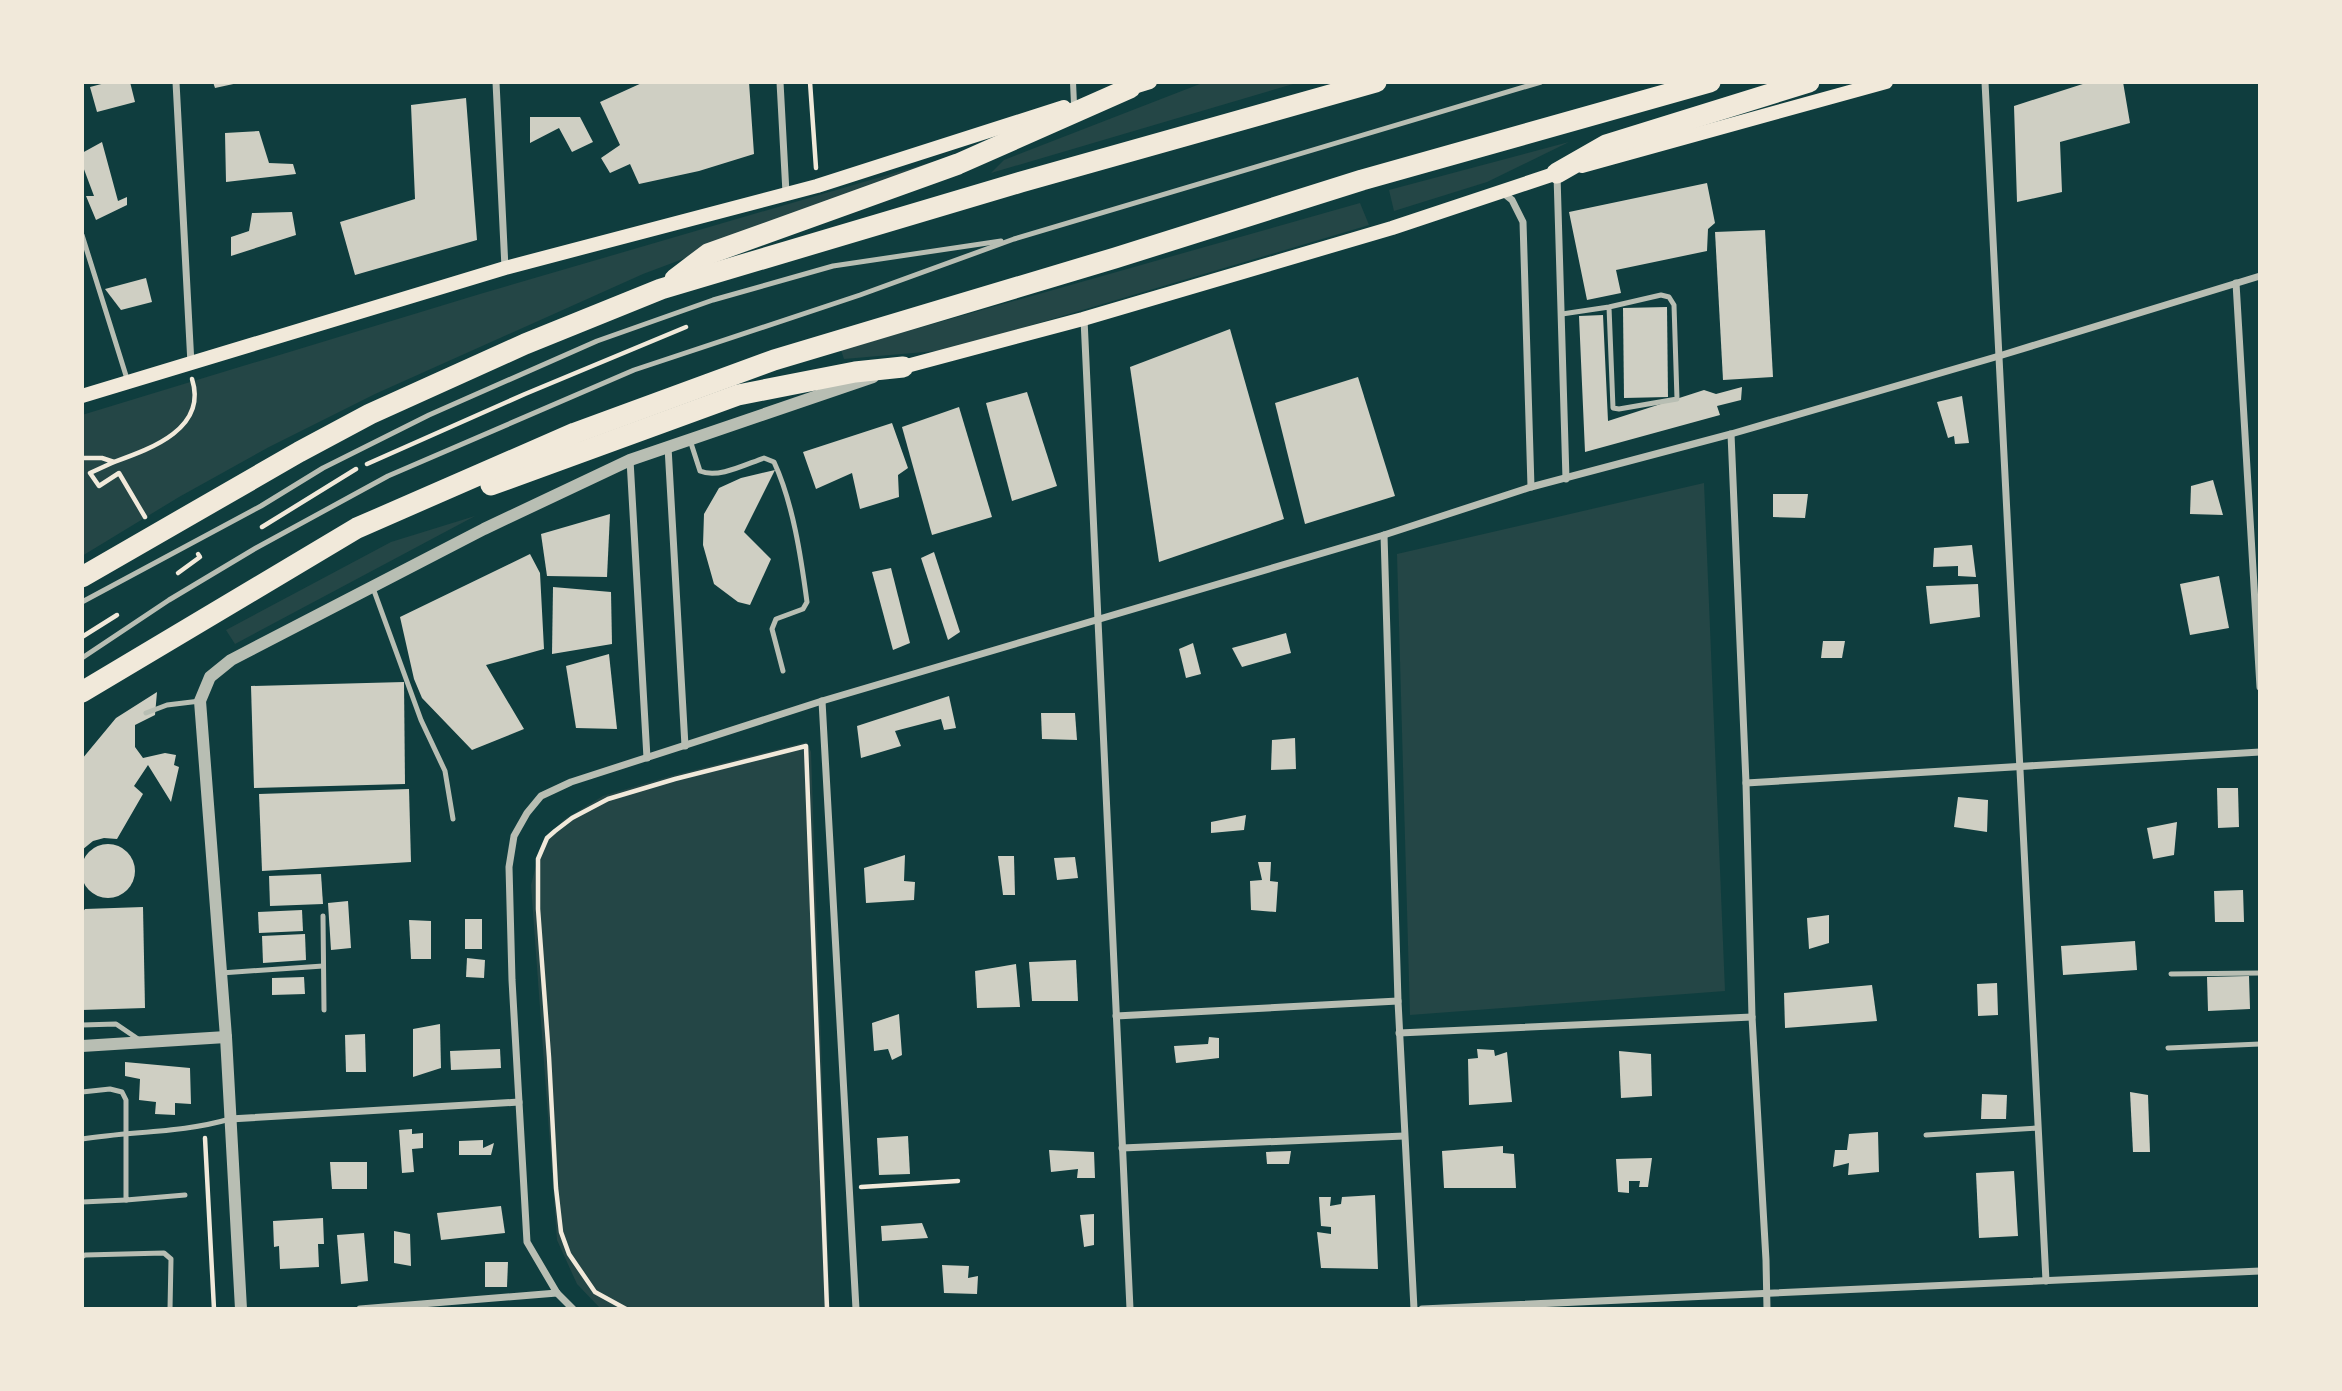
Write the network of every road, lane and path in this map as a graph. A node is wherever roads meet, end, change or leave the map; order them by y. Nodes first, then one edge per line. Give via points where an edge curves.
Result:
1 (176, 82) edge
2 (496, 82) edge
3 (780, 82) edge
4 (810, 82) edge
5 (1073, 82) edge
6 (1376, 82) edge
7 (1541, 82) edge
8 (1710, 82) edge
9 (1809, 82) edge
10 (1886, 82) edge
11 (1985, 82) edge
12 (1140, 85) edge
13 (1074, 104) junction
14 (1557, 173) junction
15 (817, 186) junction
16 (1501, 191) junction
17 (786, 194) junction
18 (82, 235) edge
19 (1014, 239) junction
20 (505, 268) junction
21 (2260, 276) edge
22 (2236, 283) junction
23 (661, 289) junction
24 (1609, 307) junction
25 (1562, 314) junction
26 (1083, 319) junction
27 (1999, 356) junction
28 (190, 364) junction
29 (903, 367) junction
30 (128, 383) junction
31 (82, 396) edge
32 (1731, 434) junction
33 (690, 440) junction
34 (667, 447) junction
35 (82, 458) edge
36 (631, 460) junction
37 (114, 462) junction
38 (119, 473) dead end
39 (1566, 479) junction
40 (1531, 487) junction
41 (356, 528) junction
42 (1384, 535) junction
43 (200, 557) dead end
44 (178, 573) dead end
45 (82, 577) edge
46 (373, 587) junction
47 (82, 602) edge
48 (1098, 619) junction
49 (82, 658) edge
50 (783, 671) dead end
51 (2260, 687) edge
52 (82, 692) edge
53 (200, 701) junction
54 (822, 701) junction
55 (146, 713) dead end
56 (685, 746) junction
57 (2260, 751) edge
58 (647, 758) junction
59 (2020, 765) junction
60 (1746, 783) junction
61 (453, 819) dead end
62 (323, 916) dead end
63 (323, 966) junction
64 (220, 973) junction
65 (2260, 973) edge
66 (2171, 974) dead end
67 (1398, 1000) junction
68 (324, 1010) dead end
69 (1116, 1016) junction
70 (1752, 1017) junction
71 (82, 1025) edge
72 (1399, 1033) junction
73 (226, 1037) junction
74 (144, 1043) junction
75 (2260, 1044) edge
76 (82, 1046) edge
77 (2168, 1048) dead end
78 (82, 1092) edge
79 (519, 1102) junction
80 (230, 1119) junction
81 (204, 1127) junction
82 (2038, 1128) junction
83 (125, 1132) junction
84 (1926, 1135) dead end
85 (1405, 1136) junction
86 (82, 1139) edge
87 (1122, 1147) junction
88 (958, 1181) dead end
89 (849, 1187) junction
90 (185, 1195) dead end
91 (126, 1200) junction
92 (82, 1202) edge
93 (82, 1257) edge
94 (2260, 1270) edge
95 (2046, 1281) junction
96 (557, 1293) junction
97 (1766, 1294) junction
98 (170, 1309) edge
99 (214, 1309) edge
100 (240, 1309) edge
101 (359, 1309) edge
102 (573, 1309) edge
103 (626, 1309) edge
104 (827, 1309) edge
105 (856, 1309) edge
106 (1129, 1309) edge
107 (1414, 1309) edge
108 (1422, 1309) edge
109 (1767, 1309) edge

1 - 28 street
2 - 20 street
3 - 17 street
4 - 15 path
5 - 13 street
6 - 23 highway
7 - 19 lane
8 - 41 highway via 1362,180 774,360 575,433
9 - 14 highway via 1606,145
10 - 14 main road
11 - 27 street
12 - 13 main road
12 - 23 highway via 958,164 708,254
13 - 15 main road
14 - 16 main road
14 - 25 street
15 - 17 main road
16 - 26 main road
16 - 40 street via 1512,200 1523,222
17 - 20 main road
18 - 30 lane
19 - 47 lane via 833,267 713,300 597,341 429,415 323,468
19 - 49 lane via 634,370 399,471 256,548
20 - 28 main road
21 - 22 street
22 - 27 street
22 - 51 street
23 - 45 highway via 370,414
24 - 24 lane via 1669,297 1674,305 1676,399 1613,408
24 - 25 lane
25 - 39 street
26 - 29 main road
26 - 48 street
27 - 32 street
27 - 59 street
28 - 30 main road
28 - 37 path via 195,387 192,409 178,432
29 - 33 street
29 - 41 highway via 834,375 738,395 409,518
30 - 31 main road
32 - 39 street
32 - 60 street
33 - 34 street
33 - 50 lane via 700,471 706,474 764,458 774,462 779,472 807,602 803,609 776,619 772,629
34 - 36 street
34 - 56 street
35 - 37 path
36 - 46 street
36 - 58 street
37 - 38 path via 90,472 99,486
39 - 40 street
40 - 42 street
41 - 52 highway
42 - 48 street
42 - 67 street
43 - 44 path
46 - 53 street via 231,660 210,677
46 - 61 lane via 418,712 445,771
48 - 54 street
48 - 69 street
53 - 55 lane
53 - 64 street
54 - 56 street
54 - 89 street
56 - 58 street
57 - 59 street
58 - 79 street via 541,796 514,836 509,911
59 - 60 street
59 - 82 street
60 - 70 street
62 - 63 lane
63 - 64 lane
63 - 68 lane
64 - 73 street
65 - 66 lane
67 - 69 street
67 - 72 street
69 - 87 street
70 - 72 street
70 - 97 street
71 - 74 lane via 116,1024
72 - 85 street
73 - 74 street
73 - 80 street
74 - 76 street
75 - 77 lane
78 - 83 lane via 122,1092
79 - 80 street
79 - 96 street via 527,1242
80 - 81 lane
80 - 100 street
81 - 83 lane
81 - 99 path
82 - 84 lane
82 - 95 street
83 - 86 lane
83 - 91 lane
85 - 87 street
85 - 107 street
87 - 106 street
88 - 89 path
89 - 105 street
90 - 91 lane
91 - 92 lane
93 - 98 lane via 168,1255
94 - 95 street
95 - 97 street
96 - 101 street
96 - 102 street
97 - 108 street
97 - 109 street
103 - 104 path via 595,1292 569,1254 561,1231 538,859 555,831 608,799 806,746

